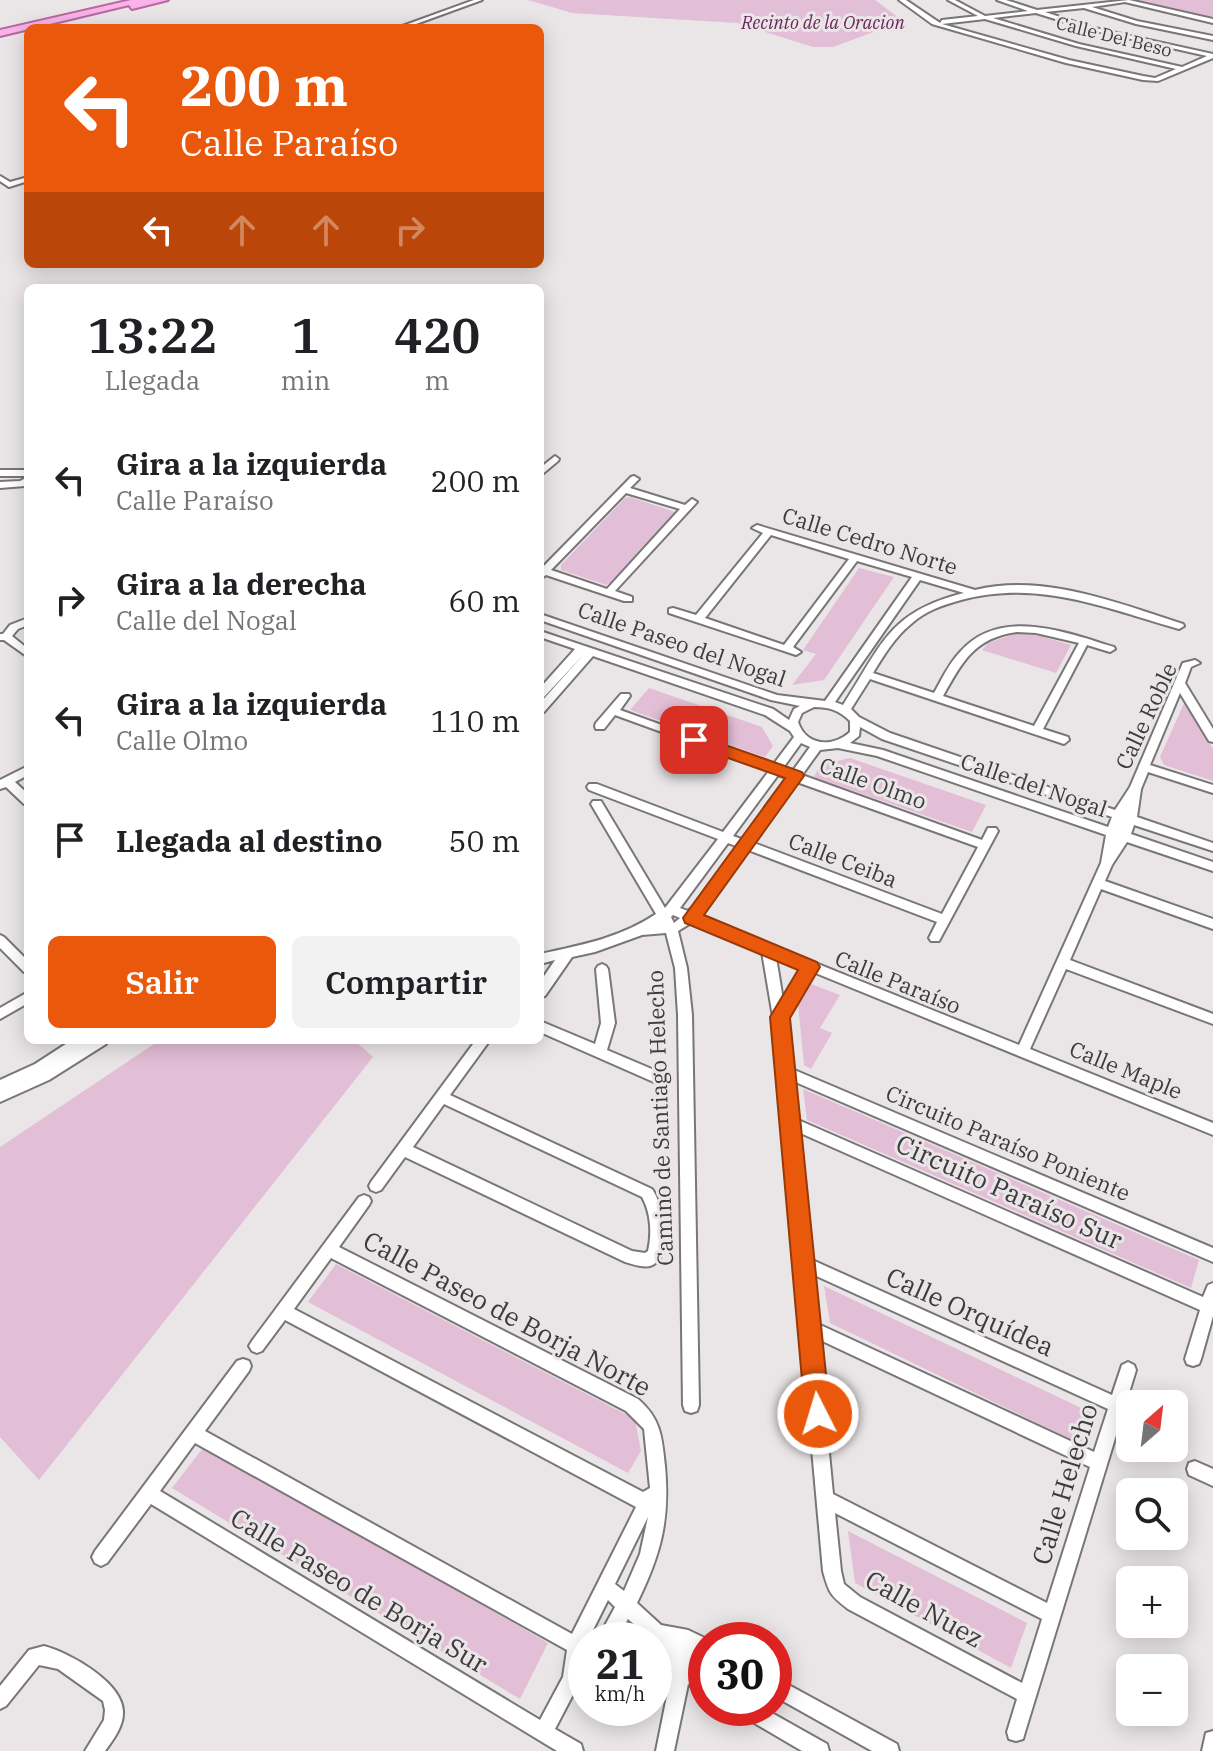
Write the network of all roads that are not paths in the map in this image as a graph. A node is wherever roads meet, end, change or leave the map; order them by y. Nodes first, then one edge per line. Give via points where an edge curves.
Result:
1 (142, 0) edge
2 (164, 0) edge
3 (479, 0) edge
4 (902, 0) edge
5 (951, 0) edge
6 (1000, 0) edge
7 (1122, 1) edge
8 (1130, 4) junction
9 (1086, 7) junction
10 (102, 9) junction
11 (1036, 13) junction
12 (988, 18) junction
13 (1213, 21) edge
14 (934, 23) junction
15 (43, 24) edge
16 (60, 24) edge
17 (61, 24) edge
18 (411, 24) edge
19 (942, 25) junction
20 (24, 29) edge
21 (24, 32) edge
22 (0, 35) edge
23 (1213, 38) edge
24 (1213, 56) edge
25 (1183, 69) junction
26 (0, 178) edge
27 (24, 180) edge
28 (555, 459) dead end
29 (544, 467) edge
30 (0, 473) edge
31 (24, 473) edge
32 (634, 479) dead end
33 (24, 482) edge
34 (0, 485) edge
35 (624, 489) junction
36 (757, 528) dead end
37 (769, 531) junction
38 (855, 557) junction
39 (544, 572) edge
40 (544, 575) edge
41 (918, 576) junction
42 (609, 592) junction
43 (971, 592) junction
44 (628, 599) dead end
45 (673, 611) dead end
46 (544, 618) edge
47 (698, 620) junction
48 (24, 623) edge
49 (1179, 626) dead end
50 (544, 635) edge
51 (3, 637) edge
52 (1084, 642) junction
53 (1110, 649) dead end
54 (587, 650) junction
55 (24, 651) edge
56 (1195, 663) dead end
57 (869, 675) junction
58 (1180, 684) junction
59 (544, 691) edge
60 (625, 696) dead end
61 (936, 698) junction
62 (812, 704) junction
63 (828, 704) junction
64 (544, 705) edge
65 (845, 710) junction
66 (613, 711) junction
67 (855, 720) junction
68 (600, 726) dead end
69 (1037, 731) junction
70 (797, 732) junction
71 (1213, 738) edge
72 (1064, 740) dead end
73 (817, 745) junction
74 (842, 745) junction
75 (1143, 767) junction
76 (776, 769) junction
77 (24, 772) edge
78 (796, 776) junction
79 (3, 783) edge
80 (593, 787) dead end
81 (1213, 789) edge
82 (24, 798) edge
83 (597, 804) dead end
84 (1124, 817) junction
85 (992, 831) dead end
86 (1118, 835) junction
87 (726, 837) junction
88 (747, 845) junction
89 (984, 845) junction
90 (1213, 847) edge
91 (1213, 867) edge
92 (1097, 883) junction
93 (669, 918) junction
94 (692, 918) junction
95 (944, 920) junction
96 (1213, 924) edge
97 (935, 938) dead end
98 (0, 940) edge
99 (768, 950) junction
100 (567, 954) junction
101 (544, 959) edge
102 (1062, 962) junction
103 (24, 965) edge
104 (810, 967) junction
105 (602, 969) dead end
106 (544, 986) edge
107 (24, 999) edge
108 (0, 1014) edge
109 (780, 1017) junction
110 (1213, 1019) edge
111 (544, 1028) edge
112 (76, 1044) edge
113 (95, 1044) edge
114 (480, 1044) edge
115 (600, 1052) junction
116 (1022, 1052) junction
117 (785, 1072) junction
118 (661, 1079) dead end
119 (0, 1086) edge
120 (0, 1096) edge
121 (441, 1097) junction
122 (790, 1122) junction
123 (1213, 1129) edge
124 (403, 1149) junction
125 (376, 1186) dead end
126 (364, 1201) dead end
127 (329, 1249) junction
128 (1213, 1255) edge
129 (803, 1263) junction
130 (1211, 1298) edge
131 (283, 1311) junction
132 (810, 1328) junction
133 (257, 1346) dead end
134 (1193, 1359) dead end
135 (243, 1366) dead end
136 (1128, 1370) dead end
137 (1122, 1390) edge
138 (691, 1405) dead end
139 (1116, 1405) edge
140 (1116, 1408) edge
141 (193, 1433) junction
142 (1099, 1463) junction
143 (1195, 1469) dead end
144 (1213, 1478) edge
145 (148, 1493) junction
146 (826, 1499) junction
147 (653, 1506) junction
148 (101, 1557) dead end
149 (606, 1587) junction
150 (627, 1605) junction
151 (1052, 1615) junction
152 (592, 1622) edge
153 (617, 1622) edge
154 (645, 1622) edge
155 (672, 1636) edge
156 (688, 1639) joint
157 (568, 1641) edge
158 (672, 1655) edge
159 (682, 1670) junction
160 (688, 1674) edge
161 (568, 1691) edge
162 (1027, 1695) junction
163 (792, 1696) edge
164 (0, 1700) edge
165 (776, 1726) edge
166 (1016, 1732) dead end
167 (543, 1733) junction
168 (1213, 1740) edge
169 (94, 1751) edge
170 (574, 1751) edge
171 (665, 1751) edge
172 (820, 1751) edge
173 (890, 1751) edge
174 (1211, 1751) edge

1 - 10 main road
2 - 17 main road
3 - 18 street
4 - 14 street
5 - 12 street
6 - 11 street
7 - 8 street
7 - 9 street
8 - 9 street
8 - 13 street
9 - 11 street
9 - 23 street
10 - 15 main road
10 - 16 main road
11 - 12 street
11 - 24 street
12 - 14 street
12 - 19 street
12 - 25 street, Calle Del Beso
14 - 19 street
19 - 25 street via 1143,78 1156,80
20 - 22 main road
21 - 22 main road
24 - 25 street
26 - 27 street via 9,185
28 - 29 street
30 - 31 street
32 - 35 street
33 - 34 street
35 - 39 street
35 - 42 street via 689,505
36 - 37 street, Calle Cedro Norte
37 - 38 street, Calle Cedro Norte
37 - 47 street
38 - 41 street, Calle Cedro Norte
38 - 47 street via 791,651
40 - 42 street
41 - 43 street, Calle Cedro Norte
41 - 63 street
42 - 44 street
43 - 49 street via 1054,592
43 - 57 street via 911,618
45 - 47 street
46 - 62 street, Calle Paseo del Nogal via 775,698
48 - 51 street
50 - 54 street, Calle Paseo del Nogal
51 - 55 street
52 - 53 street
52 - 61 street via 1037,629 984,637 963,655
52 - 69 street
54 - 59 street
54 - 64 street
54 - 70 street, Calle Paseo del Nogal via 769,712
56 - 58 street, Calle Roble via 1187,665
57 - 61 street
57 - 65 street
58 - 71 street
58 - 75 street, Calle Roble
60 - 66 street
61 - 69 street
62 - 63 street
62 - 70 street via 798,711
63 - 65 street
65 - 67 street
66 - 68 street
66 - 76 street, Calle Olmo
67 - 74 street via 855,733
67 - 84 street, Calle del Nogal via 886,736
69 - 72 street
70 - 73 street
70 - 76 street
73 - 74 street
73 - 78 street
74 - 86 street, Calle del Nogal
75 - 81 street
75 - 84 street, Calle Roble via 1136,799
76 - 78 street, Calle Olmo
76 - 87 street
77 - 79 street
78 - 88 street
78 - 89 street, Calle Olmo
79 - 82 street
80 - 87 street, Calle Ceiba
83 - 93 street, Camino de Santiago Helecho
84 - 86 street, Calle Roble
84 - 90 street, Calle del Nogal
85 - 89 street
86 - 91 street, Calle del Nogal
86 - 92 street, Calle Roble via 1116,855
87 - 88 street, Calle Ceiba
87 - 93 street
88 - 94 street
88 - 95 street, Calle Ceiba
89 - 95 street
92 - 96 street
92 - 102 street, Calle Roble
93 - 94 street, Calle Paraíso
93 - 100 street
93 - 138 street, Camino de Santiago Helecho via 685,1015
94 - 99 street, Calle Paraíso
95 - 97 street
98 - 103 street
99 - 104 street, Calle Paraíso
99 - 109 street, Calle Nuez
100 - 101 street
100 - 106 street
102 - 110 street
102 - 116 street, Calle Roble
104 - 109 street
104 - 116 street, Calle Paraíso
105 - 115 street via 608,1023
107 - 108 street
109 - 117 street, Calle Nuez
111 - 115 street
112 - 119 street
113 - 120 street
114 - 121 street
115 - 118 street
116 - 123 street, Calle Maple
117 - 122 street, Calle Nuez
117 - 128 street, Circuito Paraíso Poniente
121 - 124 street
121 - 124 street via 647,1193 656,1204 654,1257 630,1257
122 - 129 street, Calle Nuez
122 - 130 street, Circuito Paraíso Sur
124 - 125 street
126 - 127 street, Calle Paseo de Borja Norte
127 - 131 street, Calle Paseo de Borja Norte
127 - 147 street, Calle Paseo de Borja Norte via 632,1405 652,1426 659,1479
129 - 132 street, Calle Nuez
129 - 139 street, Calle Orquídea
130 - 134 street
131 - 133 street, Calle Paseo de Borja Norte
131 - 147 street
132 - 142 street
132 - 146 street, Calle Nuez
135 - 141 street
136 - 137 street, Calle Helecho
140 - 142 street, Calle Helecho
141 - 145 street
141 - 157 street
142 - 151 street, Calle Helecho
143 - 144 street
145 - 148 street
145 - 167 street, Calle Paseo de Borja Sur
146 - 151 street
146 - 162 street, Calle Nuez via 832,1571 844,1596
147 - 149 street, Calle Paseo de Borja Norte
147 - 150 street, Calle Paseo de Borja Norte via 655,1541
149 - 150 street
149 - 152 street
150 - 153 street
150 - 154 street
151 - 162 street, Calle Helecho
155 - 156 street
156 - 159 street
158 - 159 street
159 - 160 street
159 - 171 street
161 - 167 street
162 - 166 street, Calle Helecho
163 - 173 street
164 - 169 street via 35,1656 49,1655 114,1702 114,1722
165 - 172 street
167 - 170 street, Calle Paseo de Borja Sur
168 - 174 street

